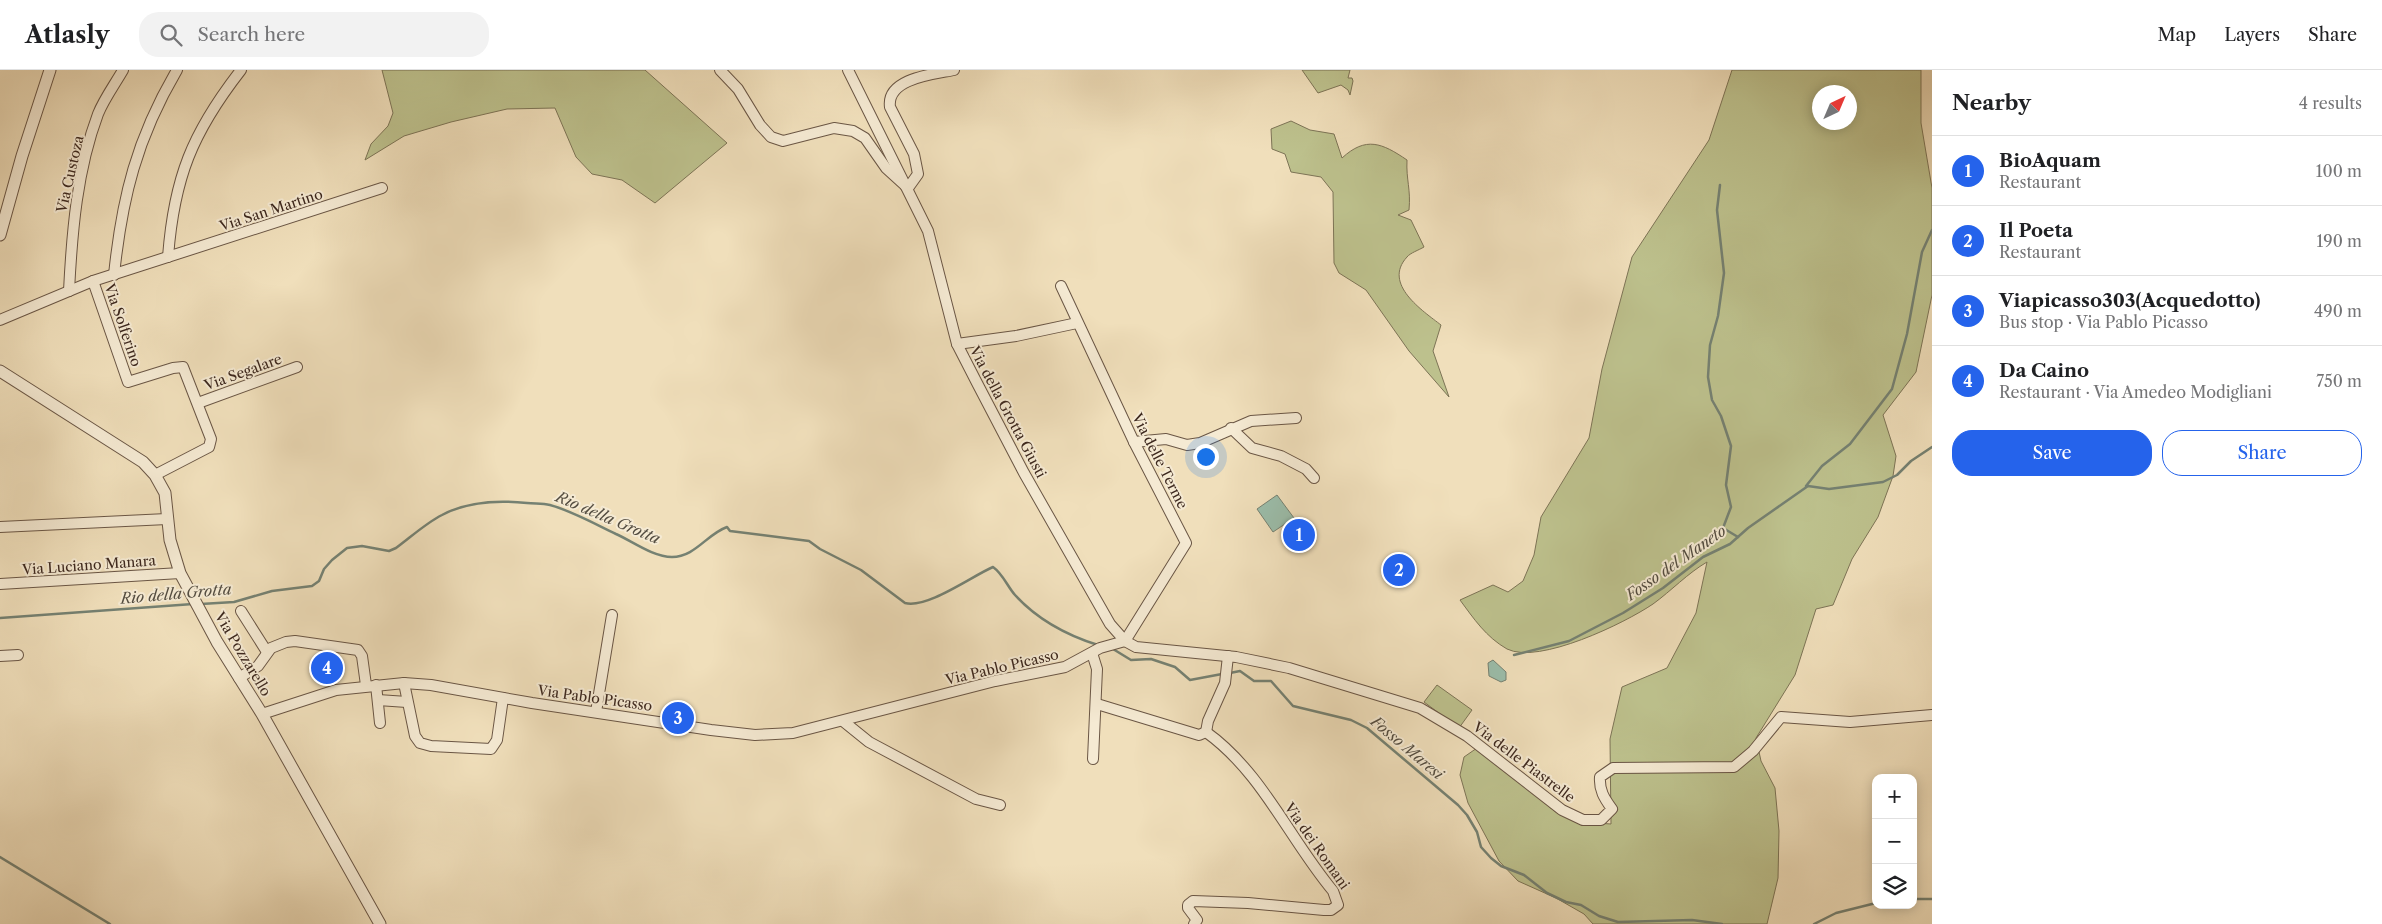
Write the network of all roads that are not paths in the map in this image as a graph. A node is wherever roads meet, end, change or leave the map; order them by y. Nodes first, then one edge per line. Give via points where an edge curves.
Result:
1 (50, 70) edge
2 (123, 70) edge
3 (177, 70) edge
4 (241, 70) edge
5 (720, 70) edge
6 (848, 70) edge
7 (954, 70) edge
8 (382, 188) dead end
9 (908, 188) junction
10 (0, 235) edge
11 (168, 257) junction
12 (114, 275) junction
13 (93, 281) junction
14 (1061, 286) dead end
15 (69, 291) junction
16 (0, 320) edge
17 (1077, 323) junction
18 (957, 344) junction
19 (297, 367) dead end
20 (0, 371) edge
21 (198, 403) junction
22 (1296, 418) dead end
23 (1231, 428) junction
24 (1134, 442) junction
25 (155, 475) junction
26 (1314, 478) dead end
27 (167, 519) junction
28 (0, 527) edge
29 (180, 573) junction
30 (0, 584) edge
31 (241, 612) dead end
32 (612, 615) dead end
33 (1125, 641) junction
34 (1100, 648) junction
35 (267, 652) junction
36 (18, 655) dead end
37 (0, 656) edge
38 (1228, 656) junction
39 (239, 678) junction
40 (404, 683) junction
41 (371, 685) junction
42 (503, 698) junction
43 (378, 700) junction
44 (407, 702) junction
45 (1097, 704) junction
46 (596, 712) junction
47 (262, 714) junction
48 (1932, 715) edge
49 (843, 721) junction
50 (380, 722) dead end
51 (1206, 732) junction
52 (1094, 759) dead end
53 (1000, 805) dead end
54 (380, 924) edge
55 (1194, 924) edge

1 - 10 street
2 - 15 street, Via Custoza via 99,113 83,166 72,228
3 - 12 street via 158,101 143,136 129,182
4 - 11 street via 214,106 184,164 171,218
5 - 9 street via 738,89 770,137 783,141 834,128 853,131 865,138 886,168
6 - 9 street, Via della Grotta Giusti
7 - 9 street via 913,79 899,86 891,97 890,106 917,163 918,174
8 - 11 street, Via San Martino
9 - 18 street, Via della Grotta Giusti via 932,245
11 - 12 street, Via San Martino
12 - 13 street, Via San Martino
13 - 15 street, Via San Martino
13 - 21 street, Via Solferino via 128,382 180,366
14 - 17 street, Via delle Terme
15 - 16 street, Via San Martino
17 - 18 street
17 - 24 street, Via delle Terme
18 - 33 street, Via della Grotta Giusti via 1024,473 1110,624
19 - 21 street, Via Segalare
20 - 25 street, Via Pozzarello via 143,462
21 - 25 street, Via Solferino via 211,444
22 - 23 street via 1251,421
23 - 24 street via 1187,445 1166,440
23 - 26 street via 1252,448 1281,456 1306,469
24 - 33 street, Via delle Terme via 1186,544
25 - 27 street, Via Pozzarello via 165,493
27 - 28 street
27 - 29 street, Via Pozzarello via 173,556
29 - 30 street, Via Luciano Manara
29 - 39 street, Via Pozzarello
31 - 35 street
32 - 46 street
33 - 34 street, Via Pablo Picasso
33 - 38 street via 1136,647
34 - 45 street
34 - 49 street, Via Pablo Picasso via 1065,668 995,681
35 - 39 street via 258,666
35 - 41 street via 294,641 352,648 362,656
36 - 37 street
38 - 48 street, Via delle Piastrelle via 1289,668 1420,708 1468,736 1562,810 1582,820 1601,820 1612,809 1599,787 1600,777 1613,768 1734,767 1753,751 1781,717 1850,722
38 - 51 street via 1225,683
39 - 47 street, Via Pozzarello
40 - 41 street, Via Pablo Picasso
40 - 42 street, Via Pablo Picasso
40 - 44 street
41 - 43 street
41 - 47 street, Via Pablo Picasso via 336,690
42 - 44 street via 497,740 488,750 420,743 413,730
42 - 46 street, Via Pablo Picasso
43 - 44 street
43 - 50 street
45 - 51 street via 1199,735
45 - 52 street
46 - 49 street, Via Pablo Picasso via 755,735 794,733
47 - 54 street, Via Pozzarello
49 - 53 street via 869,742 976,798
51 - 55 street, Via dei Romani via 1218,740 1258,784 1333,891 1338,905 1324,910 1193,901 1188,908 1197,920

